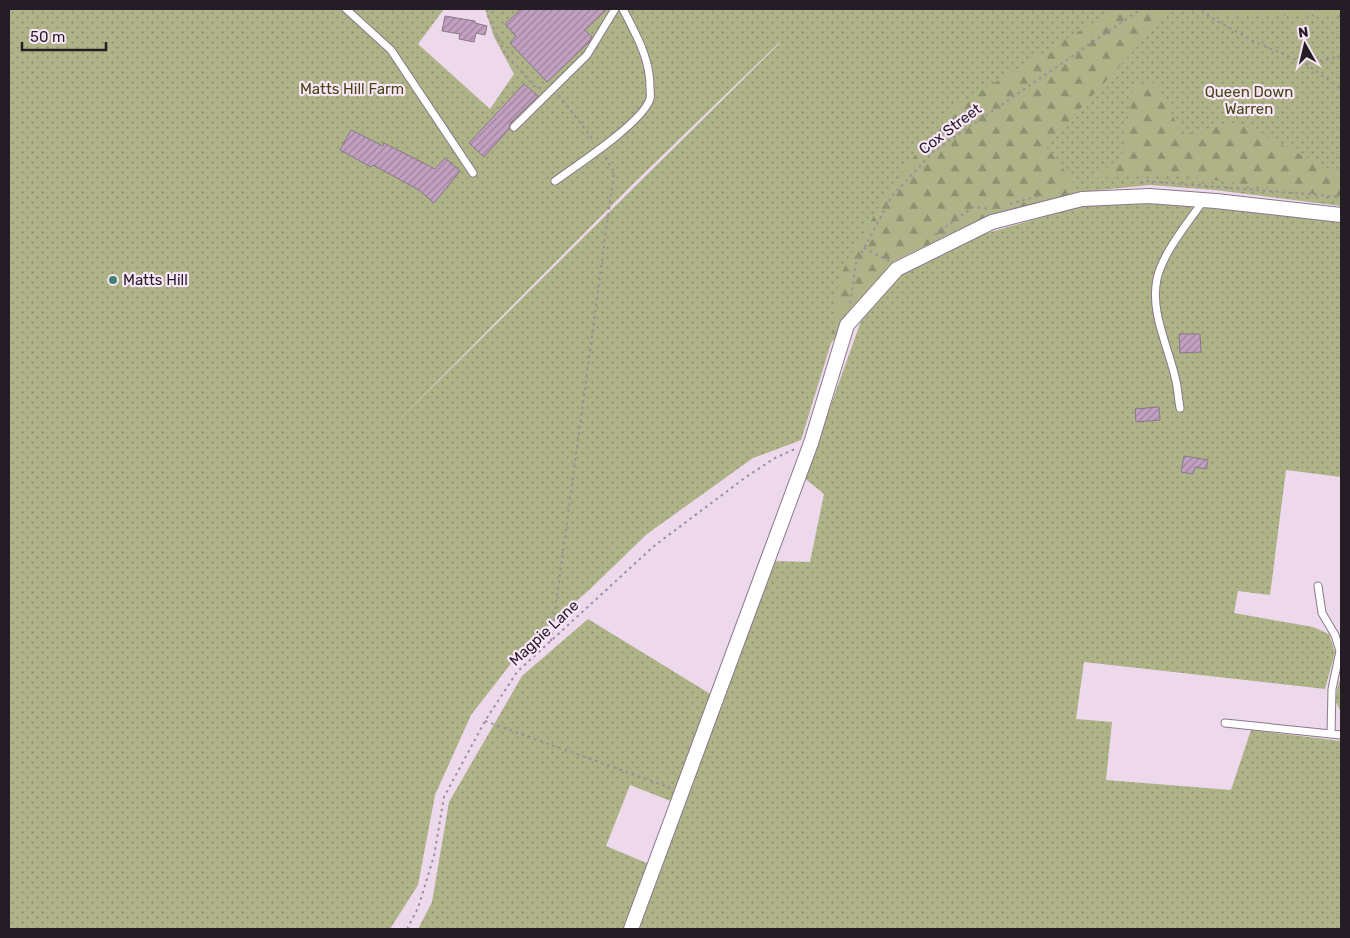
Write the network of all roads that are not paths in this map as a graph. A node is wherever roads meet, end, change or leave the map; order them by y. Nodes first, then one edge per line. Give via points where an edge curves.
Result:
1 (346, 9) edge
2 (615, 9) edge
3 (623, 9) edge
4 (514, 127) dead end
5 (473, 173) dead end
6 (555, 181) dead end
7 (1204, 200) junction
8 (1341, 215) edge
9 (1180, 408) dead end
10 (1318, 586) dead end
11 (1225, 723) dead end
12 (1331, 734) junction
13 (1341, 735) edge
14 (631, 929) edge

1 - 5 lane via 391,50
2 - 4 lane via 587,55
3 - 6 lane via 641,43 650,71 650,98 642,113
7 - 8 street
7 - 9 lane via 1163,263 1156,284 1158,316
7 - 14 street via 1149,196 1082,199 992,222 897,269 847,325 811,443
10 - 12 lane via 1322,612 1340,651 1332,689
11 - 12 lane
12 - 13 lane

